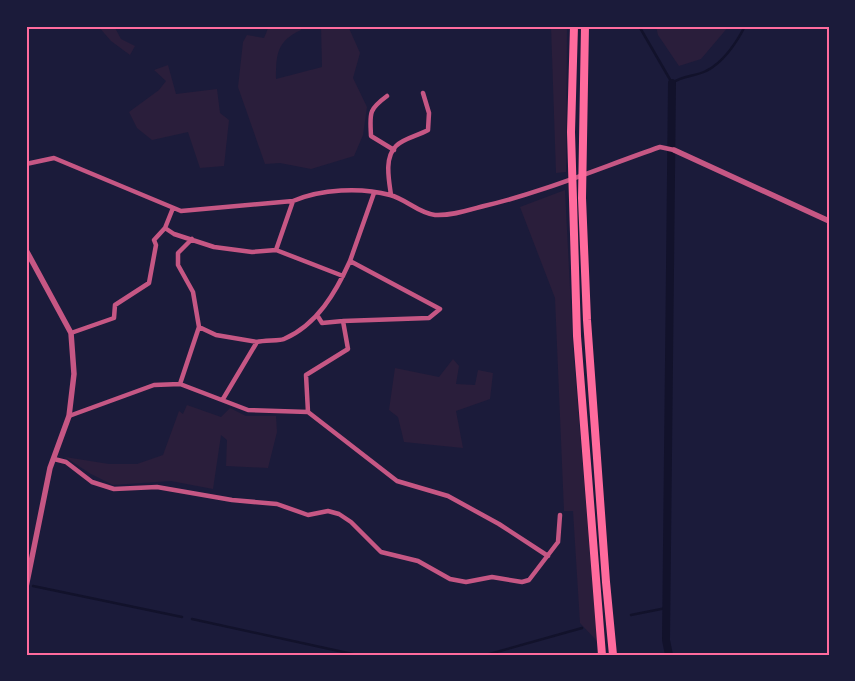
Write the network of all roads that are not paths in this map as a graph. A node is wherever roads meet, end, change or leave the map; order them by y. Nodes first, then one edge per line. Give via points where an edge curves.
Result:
1 (574, 26) edge
2 (585, 26) edge
3 (423, 93) dead end
4 (387, 96) dead end
5 (394, 150) junction
6 (674, 150) joint
7 (26, 164) edge
8 (374, 193) junction
9 (391, 195) junction
10 (293, 201) junction
11 (173, 208) junction
12 (829, 221) edge
13 (165, 228) junction
14 (192, 238) junction
15 (26, 250) edge
16 (276, 250) junction
17 (350, 261) junction
18 (343, 276) junction
19 (316, 315) junction
20 (343, 321) junction
21 (200, 327) junction
22 (71, 334) junction
23 (257, 342) junction
24 (180, 384) junction
25 (223, 399) junction
26 (308, 412) junction
27 (69, 416) junction
28 (54, 459) junction
29 (560, 515) dead end
30 (548, 556) junction
31 (26, 587) edge
32 (602, 655) edge
33 (614, 655) edge

1 - 32 highway via 572,164 577,336
2 - 33 highway via 582,198 588,330
3 - 5 street via 429,113 428,130
4 - 5 street via 374,106 370,116 372,136
5 - 9 street via 389,158
6 - 9 street via 660,146 512,200 463,212 435,215
6 - 12 street
7 - 11 street via 54,158
8 - 9 street
8 - 10 street via 354,190 309,194
8 - 17 street
10 - 11 street via 181,211
10 - 16 street
11 - 13 street
13 - 14 street via 174,234
13 - 22 street via 154,240 156,245 149,283 115,305 114,318
14 - 16 street via 214,247 252,252
14 - 21 street via 178,253 178,265 193,292
15 - 22 street
16 - 18 street
17 - 18 street
17 - 20 street via 440,309 429,318
18 - 19 street via 332,298
19 - 20 street via 322,323
19 - 23 street via 282,340 271,338
20 - 26 street via 348,349 306,375
21 - 23 street via 216,335
21 - 24 street
22 - 27 street via 74,374
23 - 25 street
24 - 25 street
24 - 27 street via 154,385
25 - 26 street via 248,410
26 - 30 street via 397,481 448,496 500,524
27 - 28 street
28 - 30 street via 66,462 92,482 114,489 157,487 277,504 308,515 328,511 339,514 381,552 418,561 450,579 466,582 492,577 522,582 529,580
28 - 31 street
29 - 30 street via 558,542

